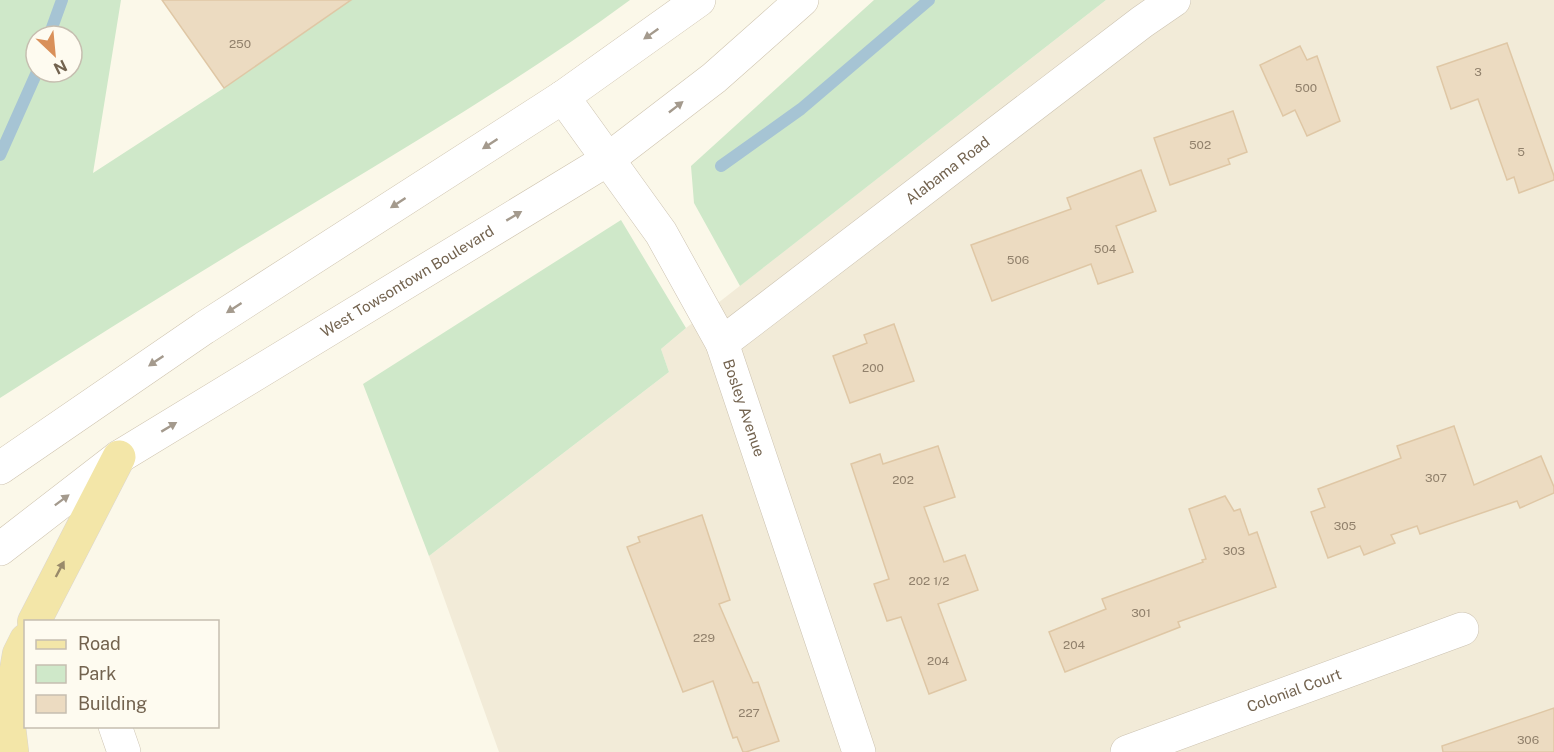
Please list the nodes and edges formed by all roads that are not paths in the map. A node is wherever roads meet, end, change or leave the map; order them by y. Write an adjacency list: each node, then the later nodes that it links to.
1 (699, 0): 4 (main road, one-way to 4)
2 (802, 0): 5 (main road, West Towsontown Boulevard, one-way to 2)
3 (1174, 0): 6 (main road, Alabama Road)
4 (563, 97): 5 (main road, Bosley Avenue); 8 (main road, one-way to 8)
5 (607, 160): 6 (main road, Bosley Avenue); 7 (main road, West Towsontown Boulevard, one-way to 5)
6 (722, 343): 16 (main road, Bosley Avenue)
7 (119, 457): 9 (main road, West Towsontown Boulevard, one-way to 7); 10 (main road, one-way to 7)
8 (0, 468)
9 (0, 549)
10 (35, 620)
11 (1462, 629): 17 (main road, Colonial Court)
12 (24, 644): 14 (main road)
13 (116, 728): 15 (main road)
14 (12, 752)
15 (124, 752)
16 (859, 752)
17 (1126, 752)

